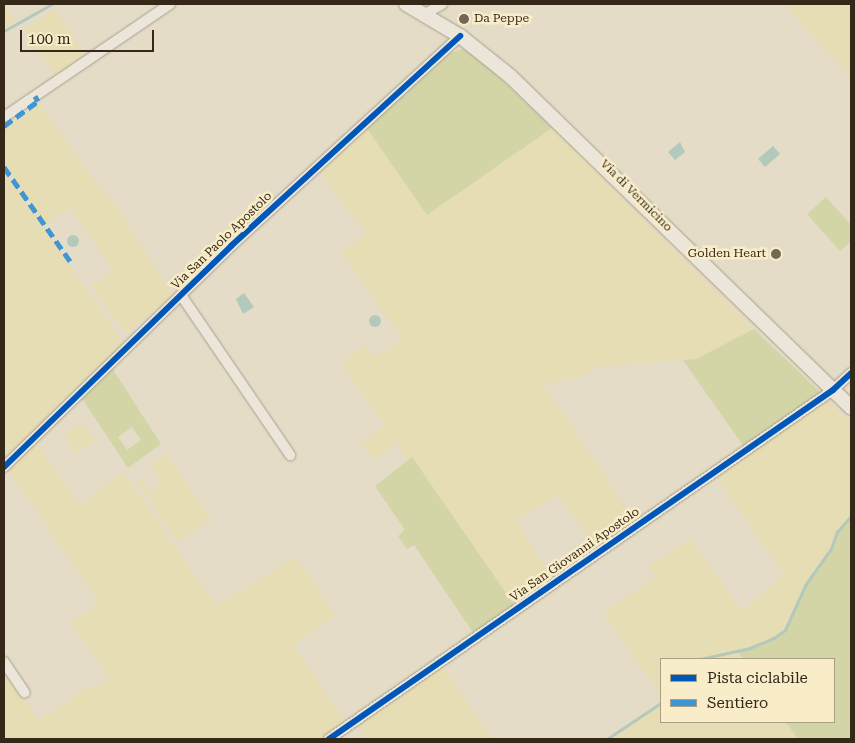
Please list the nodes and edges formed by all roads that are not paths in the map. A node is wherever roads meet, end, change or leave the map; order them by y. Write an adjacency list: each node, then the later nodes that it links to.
1 (170, 4): 6 (street)
2 (406, 4): 4 (main road, Via di Vermicino)
3 (442, 4): 4 (street)
4 (425, 14): 5 (main road, Via di Vermicino)
5 (460, 36): 7 (street, Via San Paolo Apostolo); 9 (main road, Via di Vermicino)
6 (4, 117)
7 (181, 295): 11 (street); 12 (street, Via San Paolo Apostolo)
8 (851, 373): 9 (street, Via San Giovanni Apostolo)
9 (833, 390): 10 (main road, Via di Vermicino); 15 (street, Via San Giovanni Apostolo)
10 (851, 408)
11 (290, 455)
12 (4, 467)
13 (4, 662): 14 (street)
14 (25, 693)
15 (329, 739)

